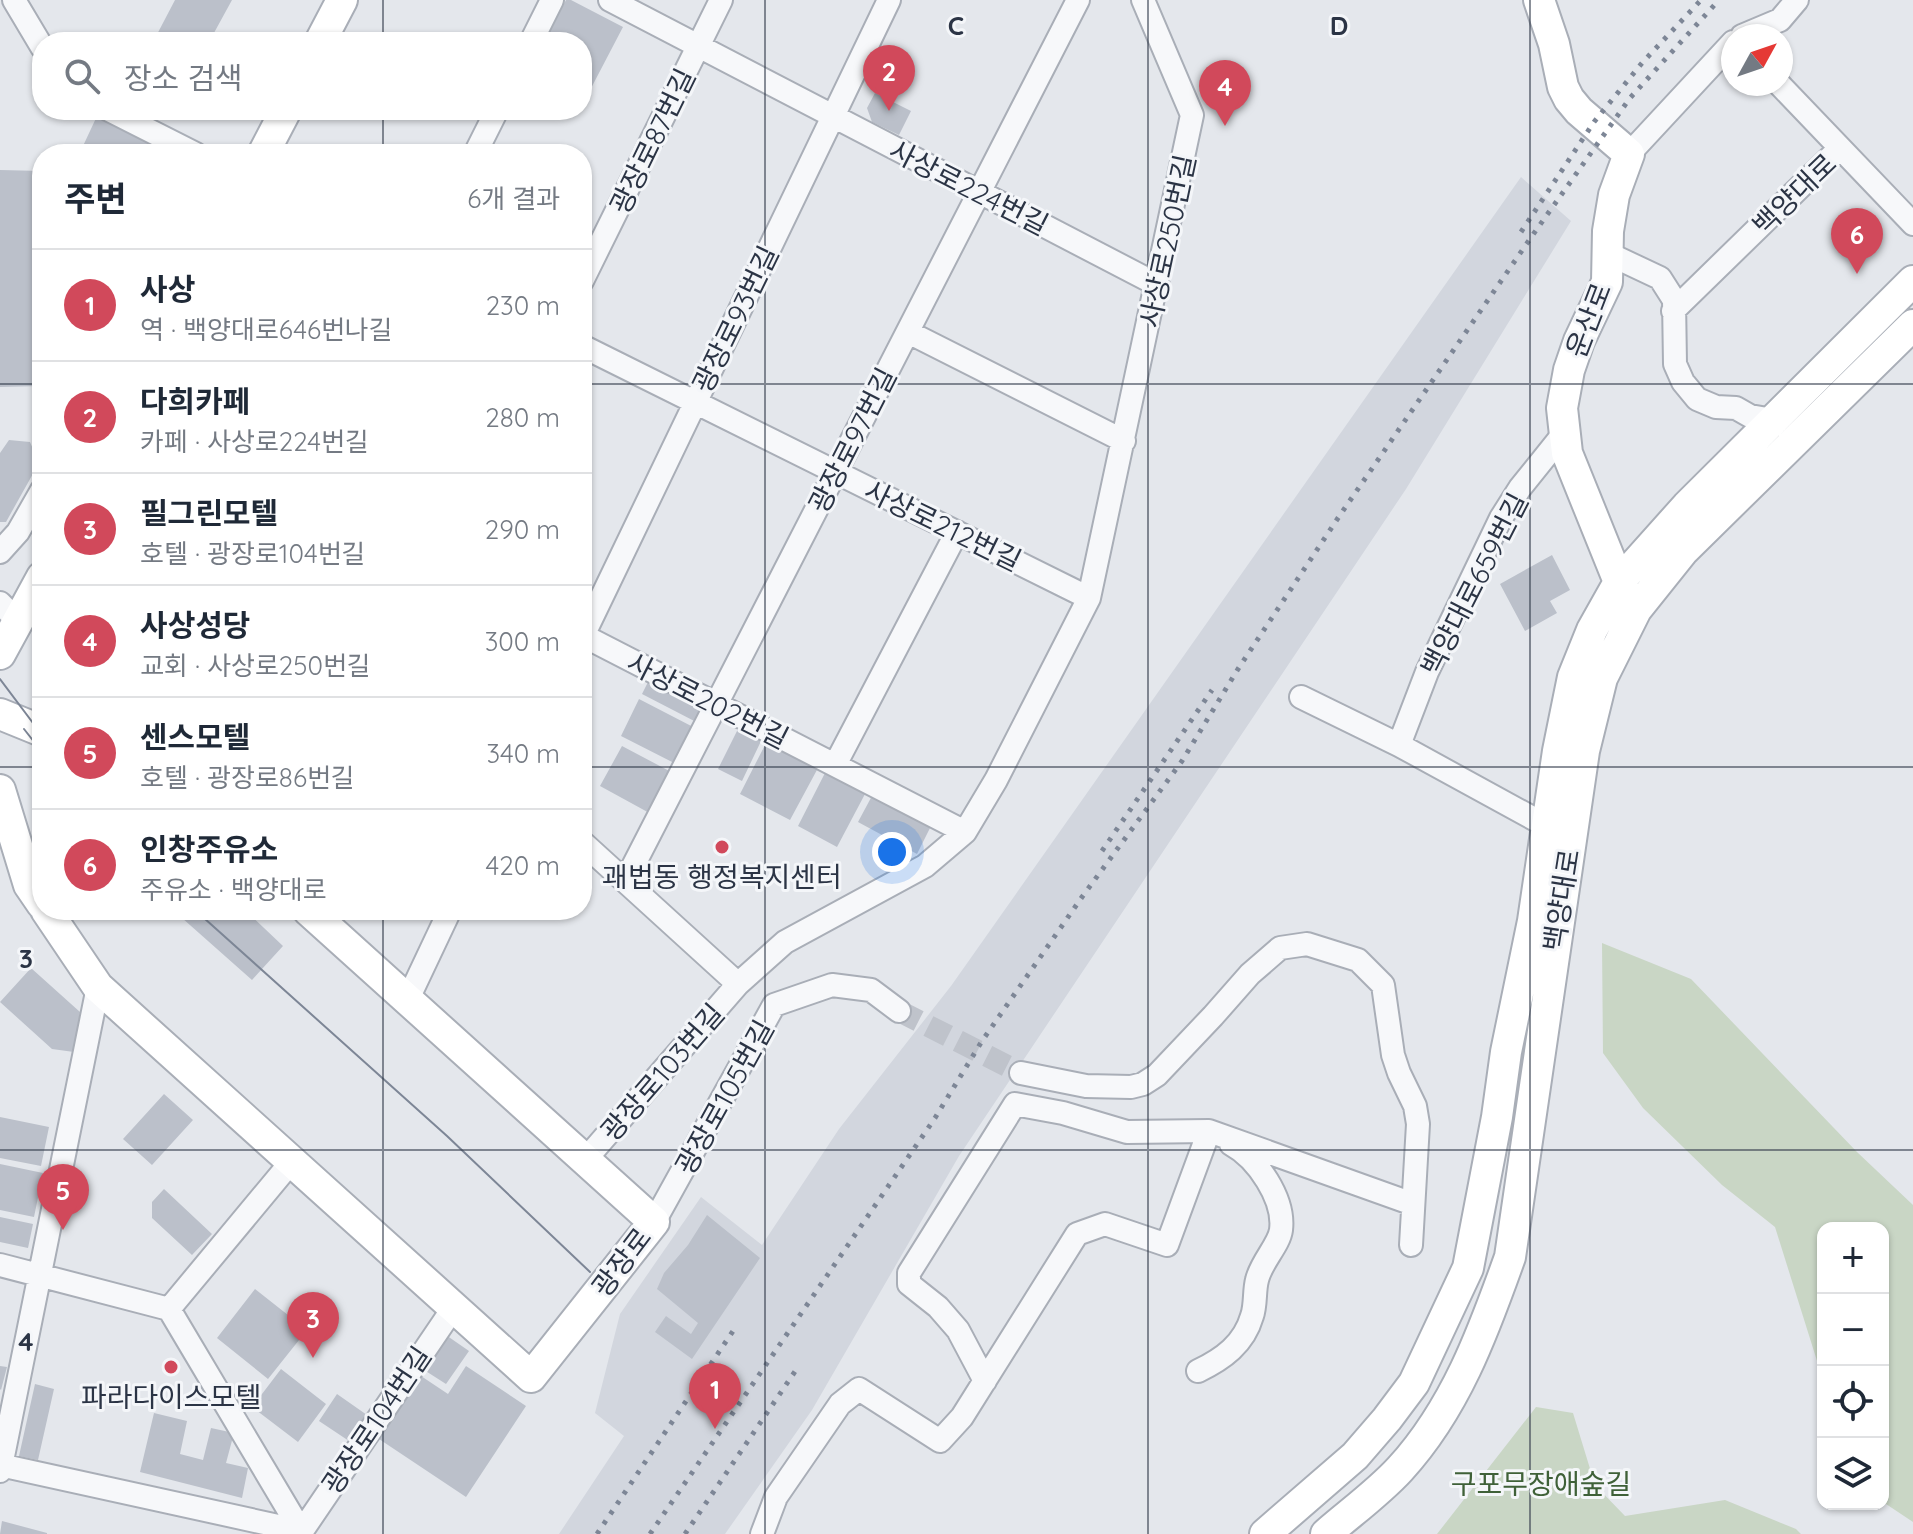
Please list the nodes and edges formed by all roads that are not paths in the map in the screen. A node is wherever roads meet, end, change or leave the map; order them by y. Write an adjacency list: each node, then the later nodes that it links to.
1 (14, 0): 12 (street)
2 (342, 0): 13 (main road)
3 (552, 0): 14 (street)
4 (610, 0): 15 (street, 사상로224번길)
5 (721, 0): 15 (street, 광장로87번길)
6 (889, 0): 18 (street, 광장로93번길)
7 (1078, 0): 27 (street, 광장로97번길)
8 (1143, 0): 32 (street, 사상로250번길)
9 (1539, 0): 26 (main road)
10 (1797, 0): 11 (street)
11 (1770, 24)
12 (33, 32)
13 (325, 32)
14 (536, 32)
15 (698, 46): 18 (street, 사상로224번길); 30 (street, 광장로87번길)
16 (1721, 55): 26 (street)
17 (1790, 96): 25 (street)
18 (833, 116): 27 (street, 사상로224번길); 37 (street, 광장로93번길)
19 (129, 120): 22 (street)
20 (281, 120): 23 (main road)
21 (492, 120): 24 (street)
22 (176, 144)
23 (268, 144)
24 (480, 144)
25 (1840, 148): 28 (street, 백양대로); 33 (street, 백양대로)
26 (1629, 154): 29 (main road, 운산로)
27 (980, 192): 32 (street, 사상로224번길); 35 (street, 광장로97번길)
28 (1913, 224)
29 (1607, 253): 33 (street); 39 (main road, 운산로)
30 (592, 261)
31 (1913, 281): 38 (main road, 백양대로)
32 (1158, 285): 40 (street, 사상로250번길)
33 (1673, 311): 38 (street)
34 (1913, 325): 48 (main road, 백양대로)
35 (908, 332): 40 (street); 41 (street, 광장로97번길)
36 (592, 351): 37 (street, 사상로212번길)
37 (695, 403): 41 (street, 사상로212번길); 50 (street, 광장로93번길)
38 (1773, 420): 45 (main road, 백양대로)
39 (1565, 432): 45 (main road, 운산로); 57 (street, 백양대로659번길)
40 (1124, 441): 47 (street, 사상로250번길)
41 (836, 472): 43 (street, 사상로212번길); 54 (street, 광장로97번길)
42 (32, 508): 44 (street)
43 (957, 532): 47 (street, 사상로212번길); 58 (street)
44 (0, 552)
45 (1619, 582): 48 (main road, 운산로); 60 (main road, 백양대로)
46 (32, 588): 49 (main road)
47 (1089, 598): 61 (street, 사상로250번길)
48 (1636, 610): 89 (main road, 백양대로)
49 (9, 612): 52 (main road)
50 (592, 615)
51 (592, 641): 54 (street, 사상로202번길)
52 (0, 654)
53 (1301, 697): 57 (street)
54 (716, 704): 58 (street, 사상로202번길); 63 (street, 광장로97번길)
55 (0, 714): 56 (main road)
56 (32, 727)
57 (1399, 745): 60 (street)
58 (835, 765): 61 (street, 사상로202번길)
59 (0, 790): 64 (main road)
60 (1547, 826): 88 (main road, 백양대로)
61 (965, 832): 68 (street, 광장로103번길)
62 (592, 851): 63 (street)
63 (626, 880): 68 (street, 광장로103번길)
64 (32, 889)
65 (53, 920): 69 (main road, 광장로)
66 (319, 920): 70 (main road, 광장로)
67 (445, 920): 70 (street)
68 (738, 984): 74 (street, 광장로103번길)
69 (98, 987): 75 (main road, 광장로); 80 (street)
70 (407, 1001): 74 (main road, 광장로)
71 (899, 1011): 77 (street, 광장로105번길)
72 (1021, 1073): 76 (street)
73 (1209, 1131): 76 (street); 83 (street); 84 (street); 84 (street)
74 (585, 1160): 77 (main road, 광장로)
75 (292, 1161): 81 (main road, 광장로); 82 (street)
76 (1413, 1204): 78 (street)
77 (654, 1222): 81 (main road, 광장로)
78 (1411, 1245)
79 (0, 1265): 80 (street)
80 (40, 1275): 82 (street); 85 (street)
81 (454, 1307): 86 (street, 광장로104번길)
82 (169, 1309): 86 (street)
83 (1198, 1371)
84 (985, 1381): 87 (street)
85 (0, 1467): 86 (street)
86 (300, 1533)
87 (762, 1534)
88 (1265, 1534)
89 (1326, 1534)

